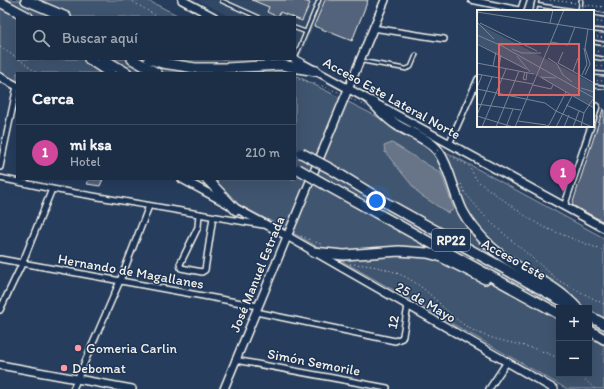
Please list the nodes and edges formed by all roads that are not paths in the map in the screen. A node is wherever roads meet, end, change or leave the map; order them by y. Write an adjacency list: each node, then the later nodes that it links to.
1 (25, 0): 18 (highway); 19 (highway)
2 (182, 0): 20 (street)
3 (385, 0): 23 (street, José Manuel Estrada)
4 (471, 0): 5 (street)
5 (524, 0)
6 (537, 0): 11 (lane)
7 (582, 0): 14 (lane)
8 (222, 1): 21 (lane)
9 (318, 1): 26 (lane)
10 (0, 2): 17 (highway)
11 (536, 5): 12 (lane); 13 (lane)
12 (535, 10)
13 (569, 10)
14 (580, 10)
15 (594, 13): 16 (lane)
16 (604, 15)
17 (26, 16)
18 (53, 16)
19 (64, 16)
20 (212, 16)
21 (256, 16)
22 (296, 28): 26 (lane)
23 (373, 28): 27 (street); 39 (street, José Manuel Estrada)
24 (594, 30): 25 (lane)
25 (604, 31)
26 (306, 32): 30 (lane)
27 (444, 39)
28 (594, 42): 29 (lane)
29 (604, 44)
30 (296, 54)
31 (416, 55): 39 (lane)
32 (594, 57): 33 (lane)
33 (604, 59)
34 (90, 60): 41 (highway)
35 (104, 60): 42 (highway)
36 (134, 60): 43 (highway)
37 (152, 60): 40 (highway)
38 (296, 60): 40 (street, Acceso Este Lateral Norte)
39 (359, 60): 51 (street, José Manuel Estrada)
40 (316, 71): 51 (street, Acceso Este Lateral Norte)
41 (108, 72)
42 (125, 72)
43 (155, 72)
44 (594, 73): 45 (lane)
45 (604, 74)
46 (0, 77): 48 (street)
47 (477, 81): 57 (street)
48 (16, 85)
49 (594, 86): 50 (lane)
50 (604, 87)
51 (348, 88): 53 (street, Acceso Este Lateral Norte); 72 (street, José Manuel Estrada)
52 (16, 91): 59 (street)
53 (372, 102): 57 (street, Acceso Este Lateral Norte); 78 (highway)
54 (598, 106): 55 (street)
55 (594, 117)
56 (591, 127): 66 (street)
57 (449, 144): 66 (street, Acceso Este Lateral Norte)
58 (298, 151): 77 (highway, Acceso Este / RP22, bridge)
59 (0, 167)
60 (296, 168): 82 (highway, Acceso Este / RP22, bridge)
61 (0, 178): 64 (street)
62 (184, 180): 67 (street, 25 de Mayo)
63 (208, 180): 67 (highway)
64 (52, 189): 65 (street); 75 (street)
65 (149, 206): 68 (street); 76 (street)
66 (564, 207): 71 (street, Acceso Este Lateral Norte)
67 (236, 210): 70 (street, 25 de Mayo)
68 (199, 214): 69 (street); 69 (street)
69 (213, 216): 70 (street)
70 (264, 225): 72 (street, 25 de Mayo)
71 (604, 228)
72 (287, 236): 73 (street, 25 de Mayo); 80 (street, José Manuel Estrada)
73 (313, 252): 79 (street, 25 de Mayo); 83 (highway)
74 (0, 259): 75 (street, Hernando de Magallanes)
75 (22, 264): 76 (street, Hernando de Magallanes); 81 (street)
76 (120, 281): 80 (street, Hernando de Magallanes); 90 (street)
77 (569, 305)
78 (574, 305)
79 (408, 306): 86 (street, 12); 88 (street, 25 de Mayo)
80 (257, 309): 86 (street, Hernando de Magallanes); 87 (street, José Manuel Estrada)
81 (0, 310)
82 (556, 312)
83 (556, 315)
84 (592, 318): 85 (highway)
85 (604, 324)
86 (398, 340)
87 (236, 360): 91 (street, Simón Semorile); 94 (street, José Manuel Estrada)
88 (507, 362): 95 (street); 96 (street, 25 de Mayo)
89 (0, 364): 90 (street)
90 (77, 379): 92 (street); 93 (street)
91 (387, 388)
92 (73, 389)
93 (132, 389)
94 (224, 389)
95 (489, 389)
96 (554, 389)

